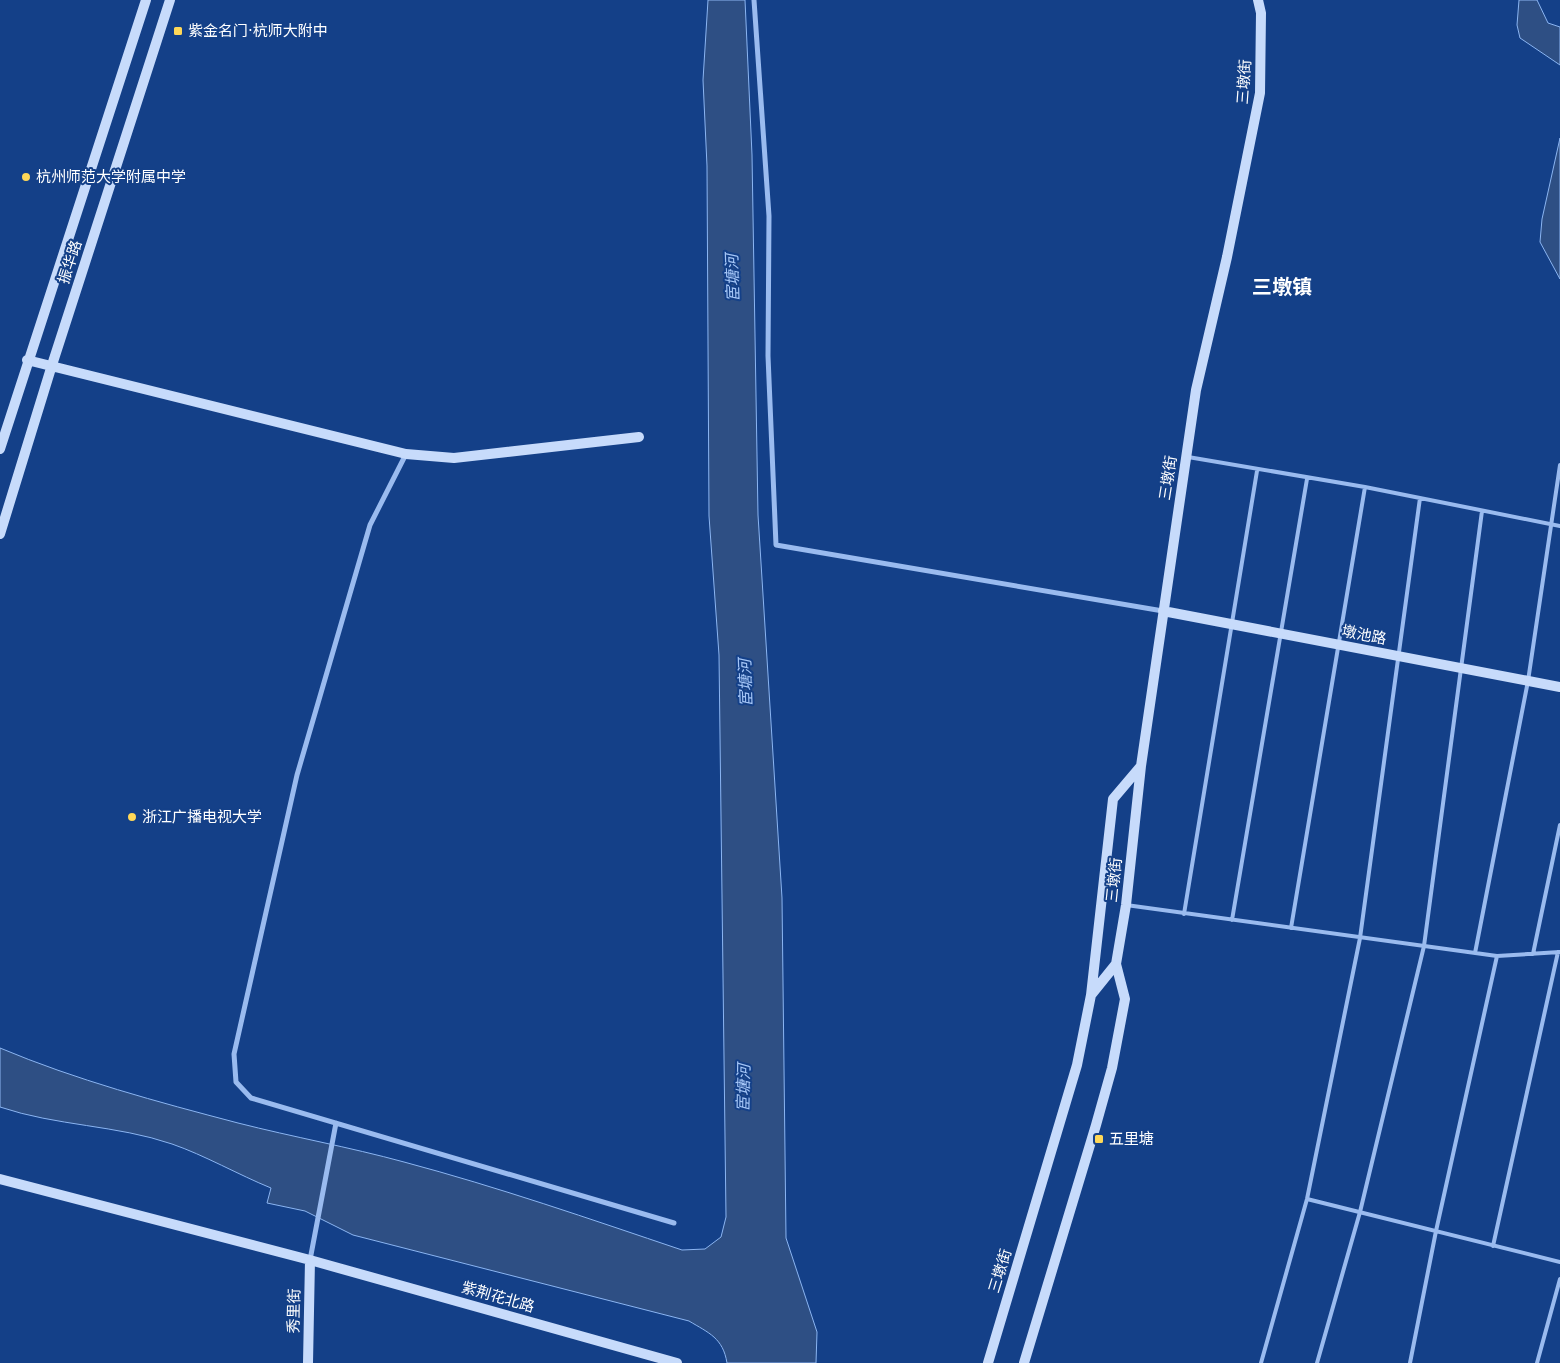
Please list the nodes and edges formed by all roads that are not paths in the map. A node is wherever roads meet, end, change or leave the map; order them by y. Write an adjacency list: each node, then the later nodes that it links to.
1 (146, 0): 5 (street, 振华路)
2 (170, 0): 6 (street, 振华路)
3 (754, 0): 20 (street)
4 (1258, 0): 10 (street, 三墩街)
5 (27, 360): 6 (street); 8 (street, 振华路)
6 (52, 365): 9 (street); 19 (street, 振华路)
7 (639, 437): 9 (street)
8 (0, 449)
9 (406, 454): 42 (street)
10 (1186, 457): 12 (lane); 20 (street, 三墩街)
11 (1560, 465): 17 (lane)
12 (1257, 470): 13 (lane); 21 (lane)
13 (1307, 479): 14 (lane); 22 (lane)
14 (1365, 487): 15 (lane); 23 (lane)
15 (1420, 498): 16 (lane); 24 (lane)
16 (1482, 511): 17 (lane); 25 (lane)
17 (1551, 524): 18 (lane); 26 (lane)
18 (1560, 526)
19 (0, 534)
20 (1163, 611): 21 (street, 墩池路); 28 (street, 三墩街)
21 (1230, 625): 22 (street, 墩池路); 31 (lane)
22 (1282, 634): 23 (street, 墩池路); 32 (lane)
23 (1337, 644): 24 (street, 墩池路); 33 (lane)
24 (1400, 657): 25 (street, 墩池路); 34 (lane)
25 (1460, 668): 26 (street, 墩池路); 35 (lane)
26 (1528, 681): 27 (street, 墩池路); 37 (lane)
27 (1560, 687)
28 (1141, 766): 30 (street, 三墩街); 41 (street)
29 (1560, 825): 38 (lane)
30 (1126, 905): 31 (lane); 40 (street, 三墩街)
31 (1184, 914): 32 (lane)
32 (1232, 920): 33 (lane)
33 (1291, 928): 34 (lane)
34 (1360, 938): 35 (lane); 44 (lane)
35 (1424, 946): 37 (lane); 45 (lane)
36 (1559, 952): 38 (lane); 48 (lane)
37 (1475, 953): 39 (lane)
38 (1534, 954): 39 (lane)
39 (1496, 956): 47 (lane)
40 (1116, 964): 41 (street, 三墩街); 55 (street, 三墩街)
41 (1091, 995): 54 (street, 三墩街)
42 (336, 1123): 46 (street); 49 (street)
43 (0, 1179): 49 (street, 紫荆花北路)
44 (1307, 1199): 45 (lane); 56 (lane)
45 (1360, 1212): 47 (lane); 57 (lane)
46 (674, 1223)
47 (1436, 1231): 48 (lane); 58 (lane)
48 (1493, 1246): 50 (lane)
49 (310, 1260): 52 (street, 秀里街); 53 (street, 紫荆花北路)
50 (1560, 1262)
51 (1560, 1278): 59 (lane)
52 (308, 1363)
53 (677, 1363)
54 (988, 1363)
55 (1024, 1363)
56 (1261, 1363)
57 (1317, 1363)
58 (1410, 1363)
59 (1538, 1363)

